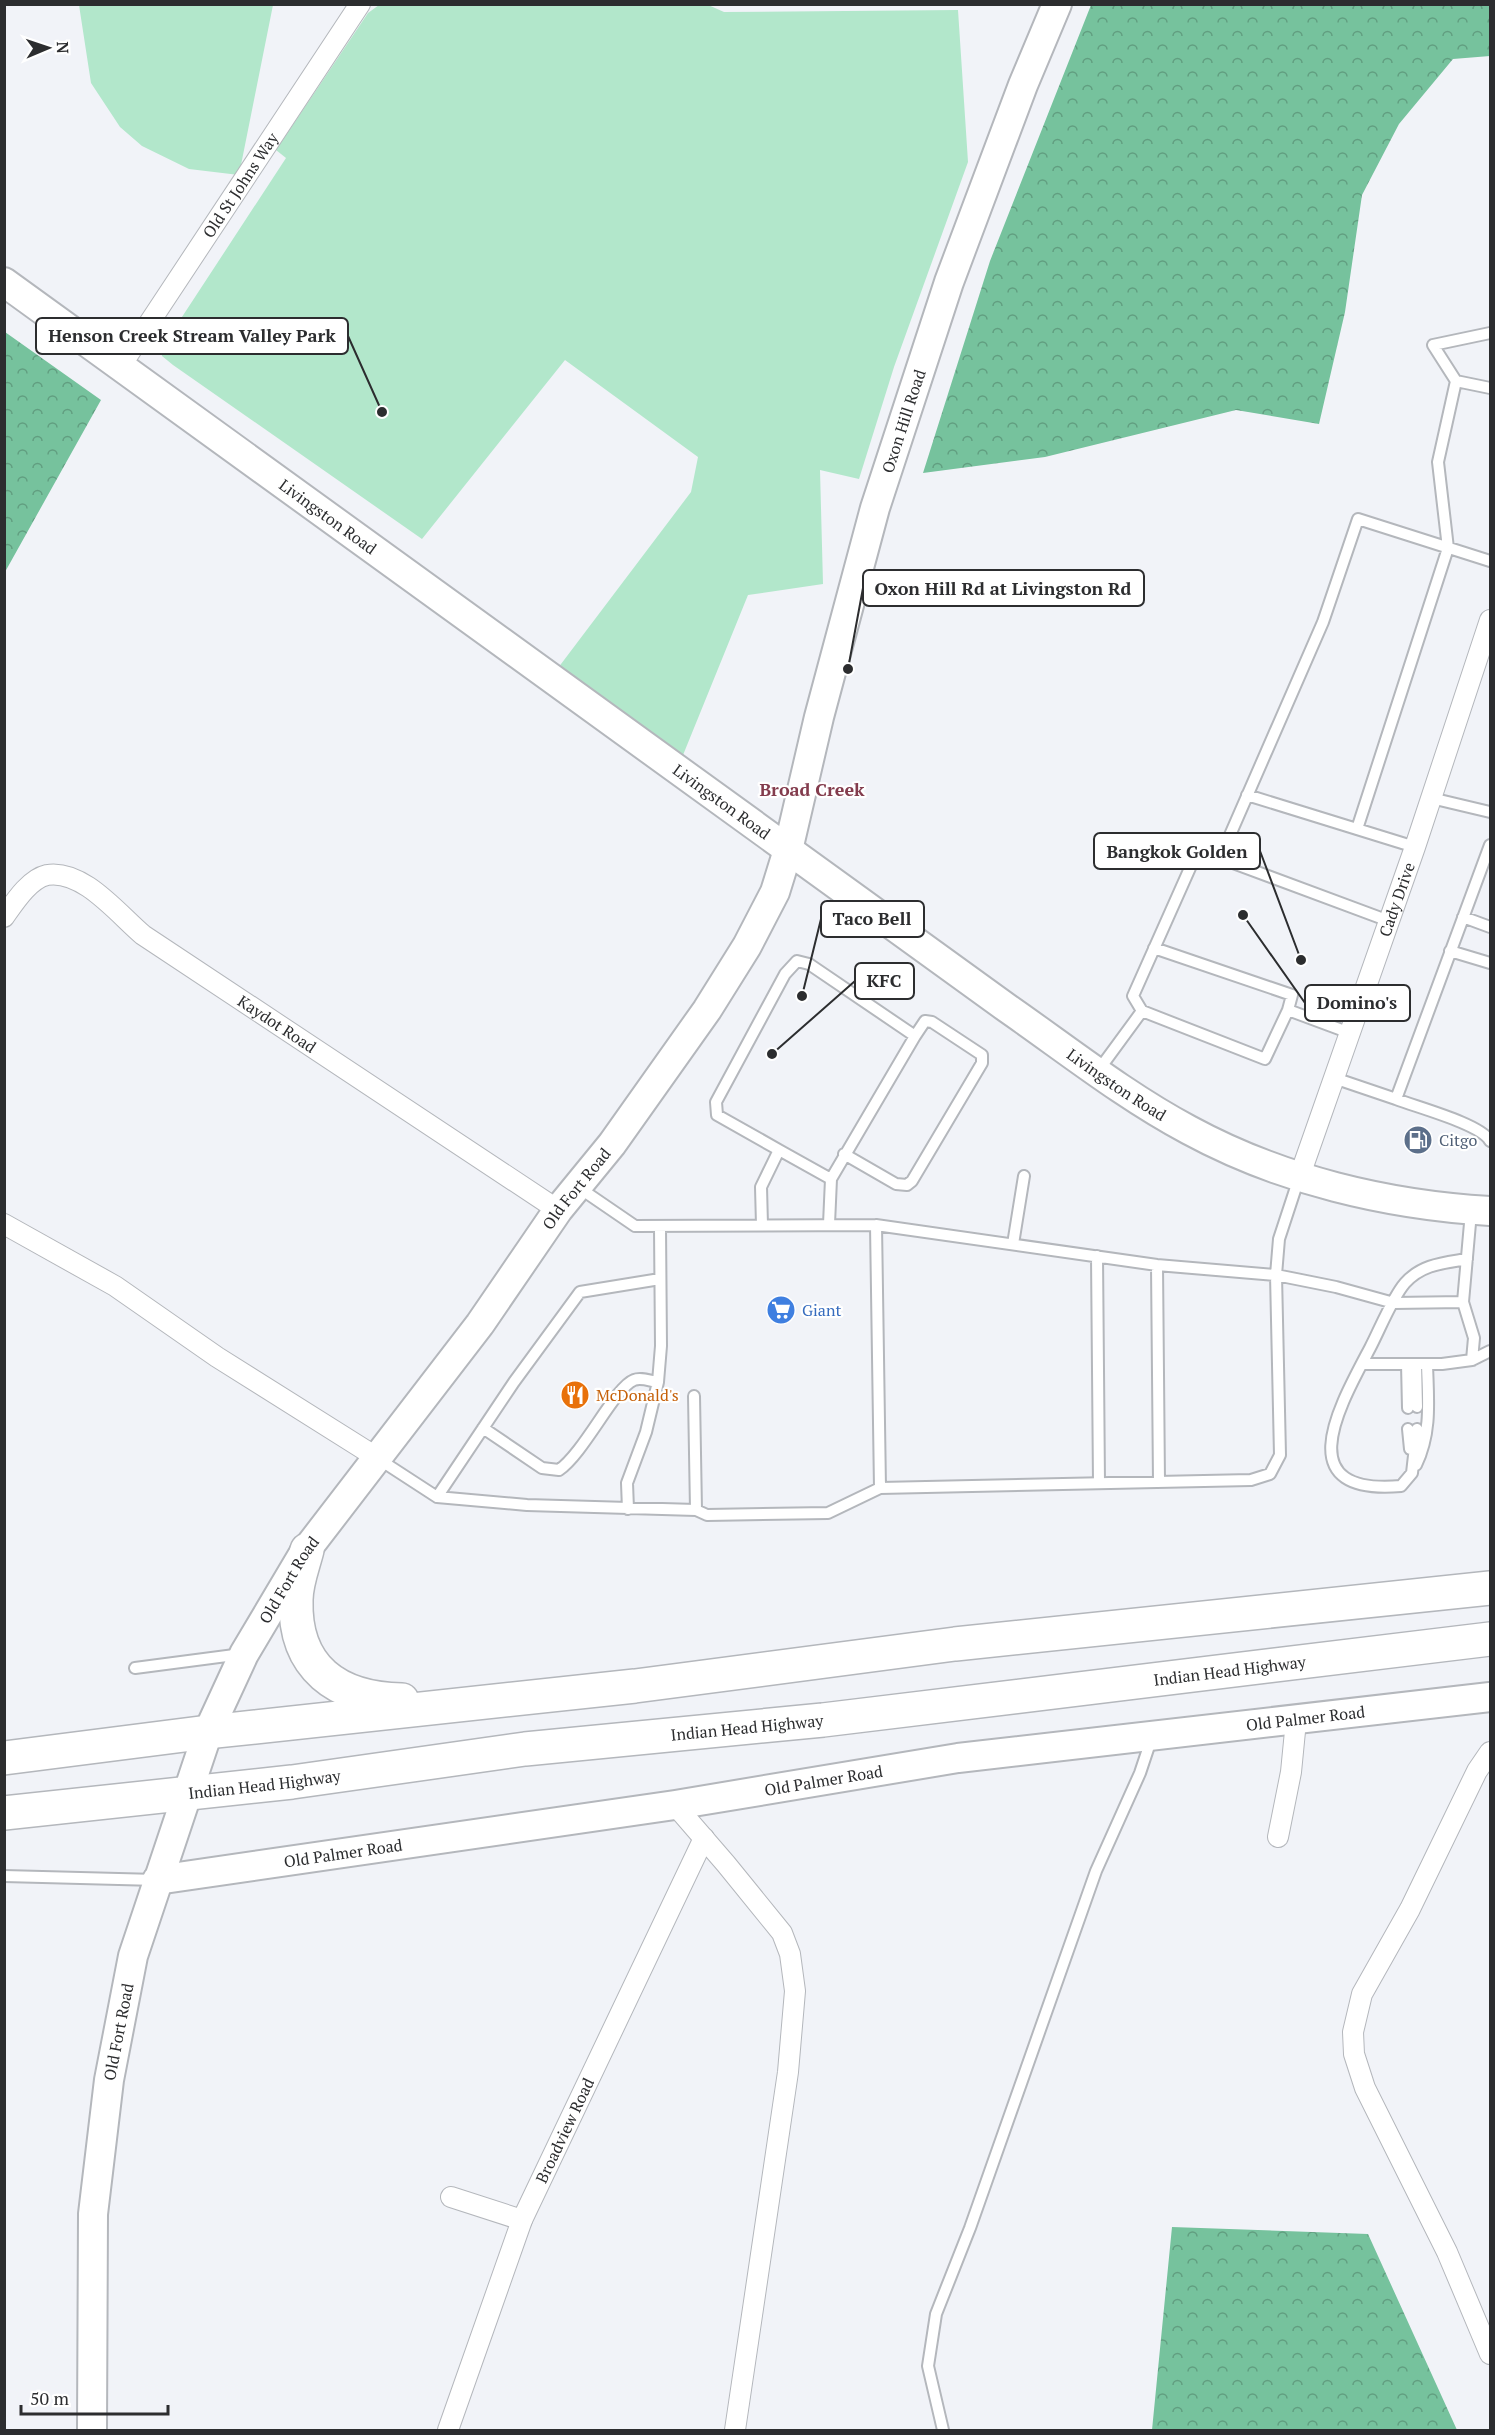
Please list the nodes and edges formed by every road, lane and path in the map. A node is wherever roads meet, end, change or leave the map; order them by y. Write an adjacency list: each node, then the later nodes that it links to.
1 (360, 4): 5 (street, Old St Johns Way)
2 (1057, 4): 17 (main road, Oxon Hill Road)
3 (4, 282): 5 (main road, Livingston Road)
4 (1491, 333): 6 (lane)
5 (120, 367): 17 (main road, Livingston Road)
6 (1456, 381): 7 (lane); 8 (lane)
7 (1491, 388)
8 (1448, 548): 9 (lane); 11 (lane); 14 (lane)
9 (1491, 561)
10 (1491, 620): 12 (street, Cady Drive)
11 (1247, 795): 14 (lane); 18 (lane)
12 (1431, 798): 13 (lane); 16 (street, Cady Drive)
13 (1491, 812)
14 (1357, 829): 16 (lane)
15 (1491, 845): 19 (lane)
16 (1415, 847): 22 (street, Cady Drive)
17 (788, 850): 31 (main road, Livingston Road); 40 (main road, Old Fort Road)
18 (1220, 858): 22 (lane); 24 (lane)
19 (1486, 869): 21 (lane)
20 (4, 917): 41 (street, Kaydot Road)
21 (1463, 917): 23 (lane); 25 (lane)
22 (1389, 921): 29 (street, Cady Drive)
23 (1491, 927)
24 (1154, 948): 27 (lane); 28 (lane)
25 (1450, 951): 26 (lane); 33 (lane)
26 (1491, 963)
27 (1288, 1010): 28 (lane); 29 (lane)
28 (1142, 1011): 31 (lane)
29 (1350, 1033): 32 (street, Cady Drive)
30 (915, 1036): 35 (lane); 36 (lane); 36 (lane)
31 (1098, 1072): 37 (main road, Livingston Road)
32 (1334, 1078): 33 (lane); 37 (street, Cady Drive)
33 (1396, 1099): 34 (lane)
34 (1491, 1141)
35 (779, 1150): 39 (lane); 44 (lane)
36 (844, 1154): 39 (lane)
37 (1300, 1175): 42 (main road, Livingston Road); 52 (lane)
38 (1024, 1176): 48 (lane)
39 (831, 1179): 45 (lane)
40 (578, 1186): 41 (main road, Old Fort Road); 47 (lane)
41 (558, 1210): 65 (main road, Old Fort Road)
42 (1481, 1210): 50 (lane)
43 (4, 1224): 65 (street)
44 (762, 1224): 45 (lane); 47 (lane)
45 (829, 1224): 46 (lane)
46 (876, 1225): 48 (lane); 69 (lane)
47 (660, 1228): 53 (lane)
48 (1013, 1244): 49 (lane)
49 (1097, 1256): 51 (lane); 68 (lane)
50 (1467, 1259): 54 (lane); 55 (lane)
51 (1157, 1265): 52 (lane); 67 (lane)
52 (1276, 1275): 55 (lane); 67 (lane)
53 (660, 1279): 60 (lane); 63 (lane)
54 (1463, 1302): 55 (lane); 57 (lane)
55 (1394, 1303): 58 (lane)
56 (1491, 1351): 57 (lane)
57 (1472, 1360): 59 (lane)
58 (1362, 1364): 59 (lane); 66 (lane)
59 (1417, 1364): 62 (lane); 66 (lane)
60 (657, 1382): 63 (lane); 71 (lane)
61 (694, 1396): 72 (lane)
62 (1412, 1407)
63 (483, 1428): 70 (lane)
64 (1412, 1429): 66 (lane)
65 (376, 1457): 70 (lane); 73 (main road, Old Fort Road)
66 (1412, 1473)
67 (1159, 1482): 68 (lane)
68 (1099, 1483): 69 (lane)
69 (880, 1488): 72 (lane)
70 (437, 1497): 71 (lane)
71 (628, 1509): 72 (lane)
72 (696, 1510)
73 (307, 1550): 76 (main road, Old Fort Road); 79 (highway)
74 (1491, 1588): 79 (highway)
75 (1491, 1639): 85 (highway, Indian Head Highway)
76 (243, 1654): 77 (lane); 81 (main road, Old Fort Road)
77 (135, 1668)
78 (1491, 1697): 80 (main road, Old Palmer Road)
79 (488, 1702): 81 (highway)
80 (1296, 1721): 82 (main road, Old Palmer Road); 88 (street)
81 (208, 1732): 84 (highway); 85 (main road, Old Fort Road)
82 (1152, 1737): 86 (main road, Old Palmer Road); 98 (lane)
83 (1491, 1752): 94 (street)
84 (4, 1758)
85 (186, 1793): 87 (highway, Indian Head Highway); 91 (main road, Old Fort Road)
86 (675, 1805): 89 (street); 91 (main road, Old Palmer Road)
87 (4, 1813)
88 (1278, 1837)
89 (704, 1838): 93 (street, Broadview Road); 97 (street)
90 (4, 1876): 91 (lane)
91 (157, 1880): 95 (main road, Old Fort Road)
92 (451, 2197): 93 (street)
93 (522, 2220): 96 (street, Broadview Road)
94 (1491, 2354)
95 (92, 2430)
96 (448, 2430)
97 (735, 2430)
98 (943, 2430)

